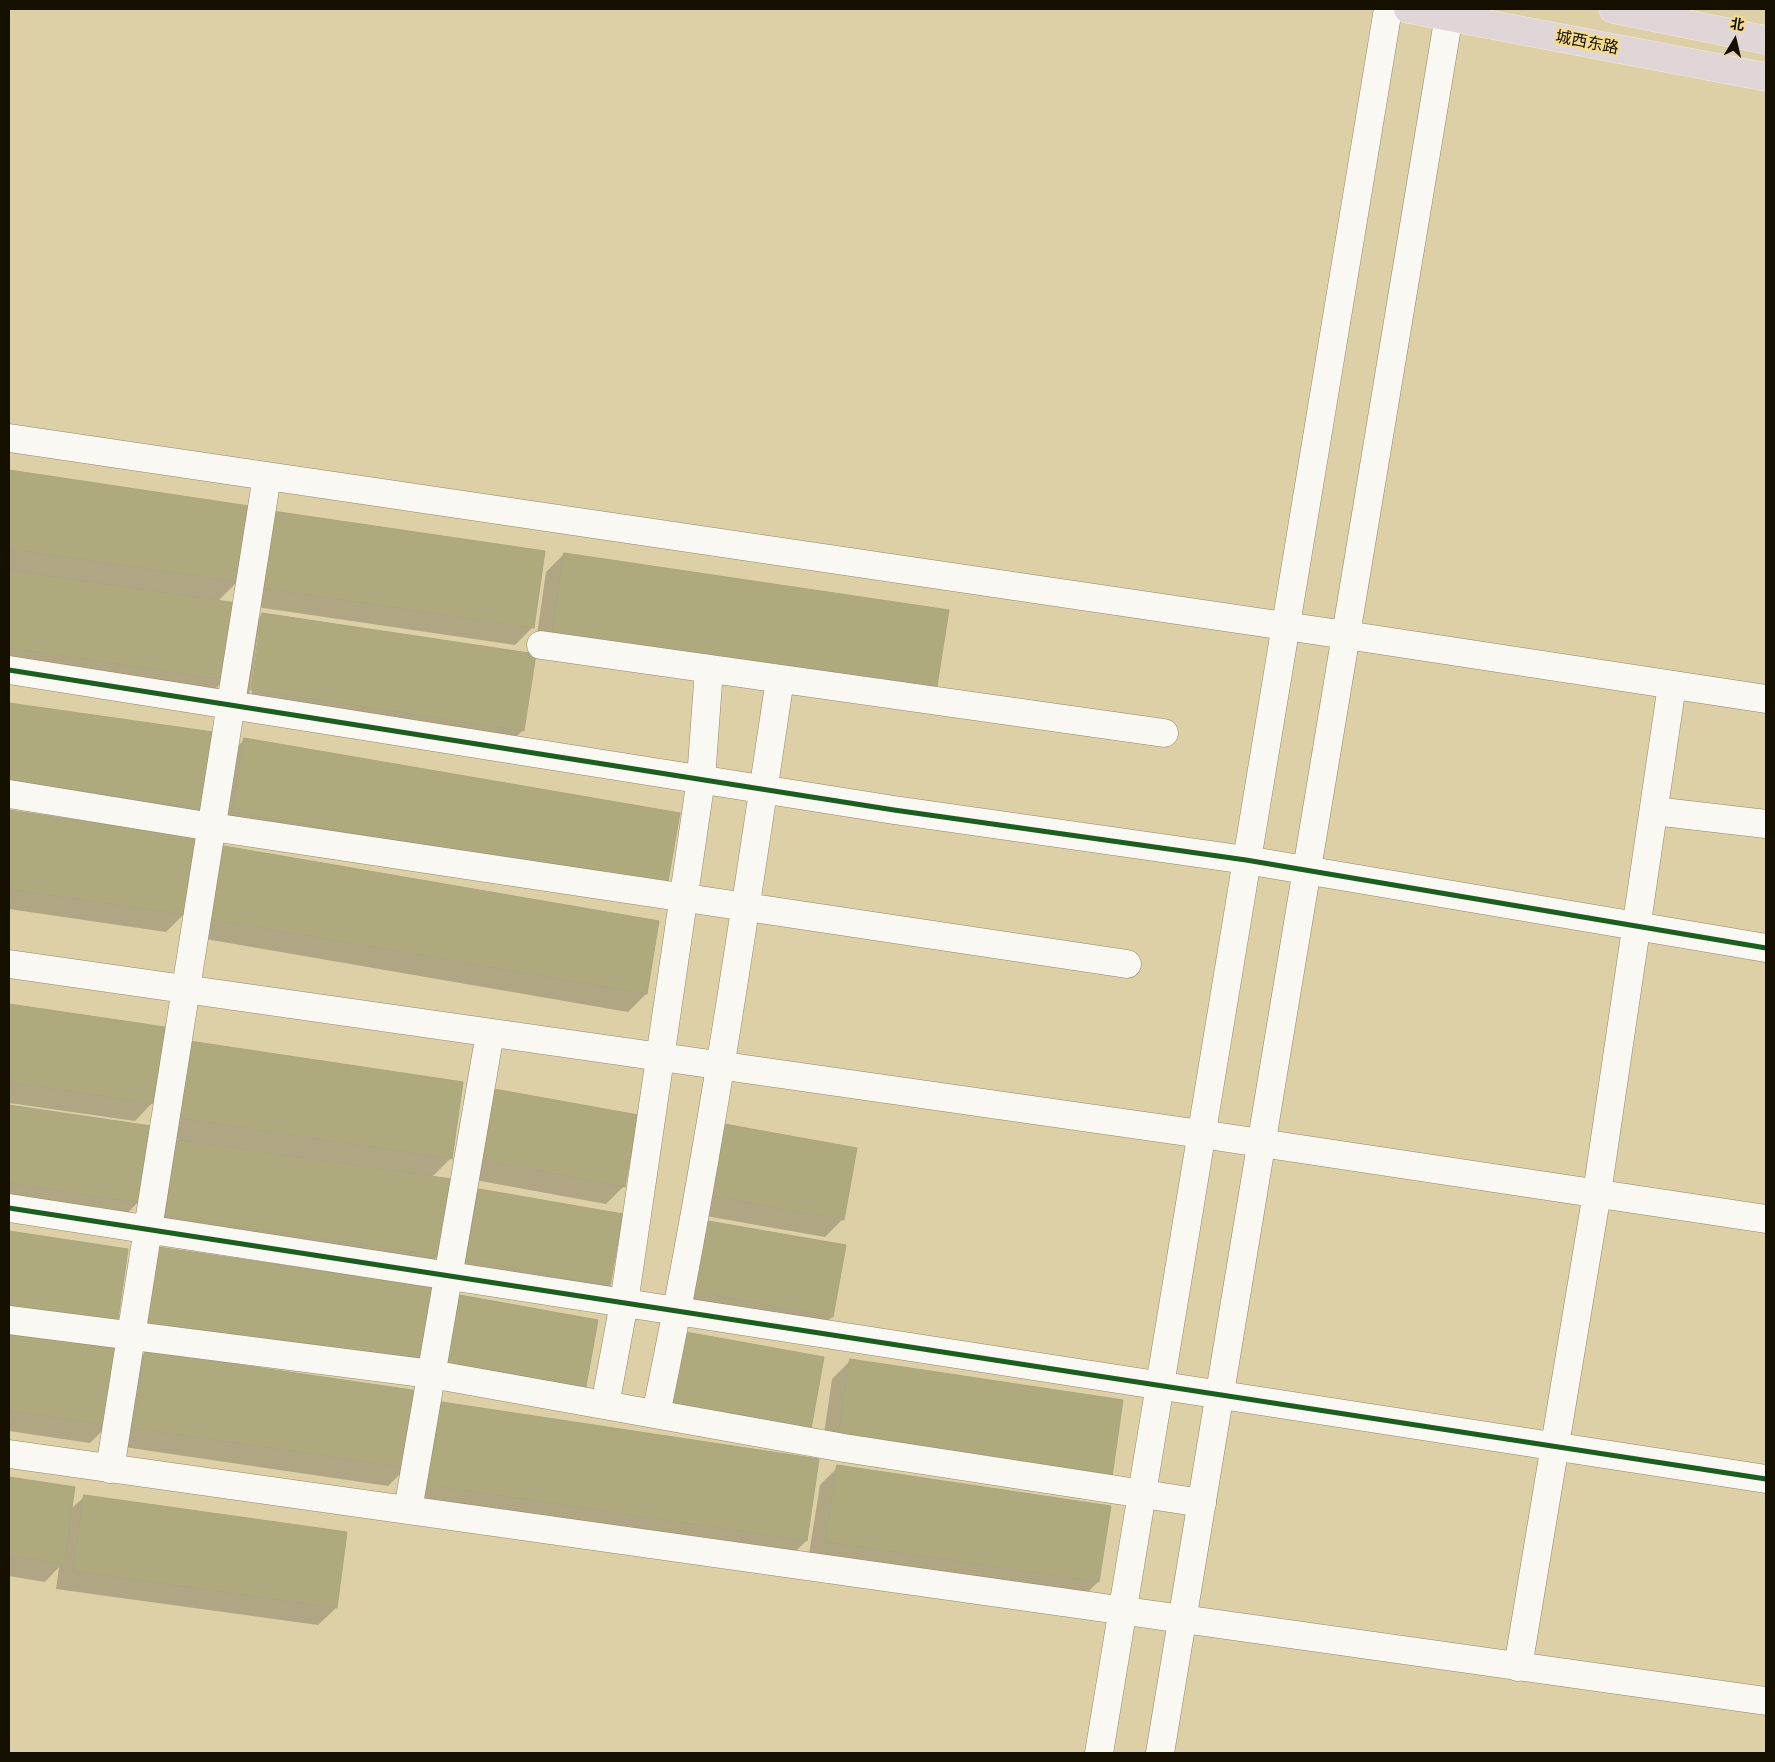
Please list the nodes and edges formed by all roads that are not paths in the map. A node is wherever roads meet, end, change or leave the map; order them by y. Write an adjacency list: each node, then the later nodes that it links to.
1 (1388, 9): 9 (street)
2 (1408, 9): 4 (highway, 城西东路)
3 (1613, 9): 5 (highway)
4 (1450, 12): 6 (highway, 城西东路); 10 (street)
5 (1766, 40)
6 (1766, 77)
7 (9, 438): 8 (street)
8 (267, 476): 9 (street); 17 (street)
9 (1285, 626): 10 (street); 25 (street)
10 (1346, 635): 15 (street); 26 (street)
11 (541, 645): 12 (street)
12 (710, 669): 14 (street); 19 (street)
13 (9, 670): 17 (street)
14 (780, 679): 18 (street); 20 (street)
15 (1672, 684): 16 (street); 22 (street)
16 (1766, 699)
17 (231, 705): 19 (street); 24 (street)
18 (1164, 733)
19 (701, 779): 20 (street); 27 (street)
20 (764, 789): 25 (street); 28 (street)
21 (9, 794): 24 (street)
22 (1654, 811): 23 (street); 29 (street)
23 (1766, 824)
24 (212, 827): 27 (street); 33 (street)
25 (1246, 860): 26 (street); 37 (street)
26 (1307, 870): 29 (street); 38 (street)
27 (683, 899): 28 (street); 35 (street)
28 (745, 908): 32 (street); 36 (street)
29 (1637, 926): 30 (street); 39 (street)
30 (1766, 948)
31 (9, 964): 33 (street)
32 (1127, 964)
33 (188, 990): 34 (street); 42 (street)
34 (490, 1033): 35 (street); 43 (street)
35 (660, 1057): 36 (street); 44 (street)
36 (720, 1066): 37 (street); 45 (street)
37 (1201, 1134): 38 (street); 49 (street)
38 (1262, 1143): 39 (street); 50 (street)
39 (1597, 1194): 41 (street); 53 (street)
40 (9, 1208): 42 (street)
41 (1766, 1219)
42 (148, 1230): 43 (street); 47 (street)
43 (447, 1276): 44 (street); 48 (street)
44 (624, 1303): 45 (street); 51 (street)
45 (678, 1312): 49 (street); 52 (street)
46 (9, 1320): 47 (street)
47 (132, 1336): 48 (street); 55 (street)
48 (431, 1374): 51 (street); 59 (street)
49 (1159, 1387): 50 (street); 57 (street)
50 (1220, 1394): 53 (street); 58 (street)
51 (605, 1405): 52 (street)
52 (656, 1414): 57 (street)
53 (1554, 1446): 56 (street); 62 (street)
54 (9, 1454): 55 (street)
55 (110, 1468): 59 (street)
56 (1766, 1479)
57 (1142, 1494): 58 (street); 60 (street)
58 (1202, 1503): 61 (street)
59 (408, 1510): 60 (street)
60 (1122, 1611): 61 (street); 64 (street)
61 (1182, 1620): 62 (street); 65 (street)
62 (1518, 1667): 63 (street)
63 (1766, 1701)
64 (1099, 1753)
65 (1160, 1753)

